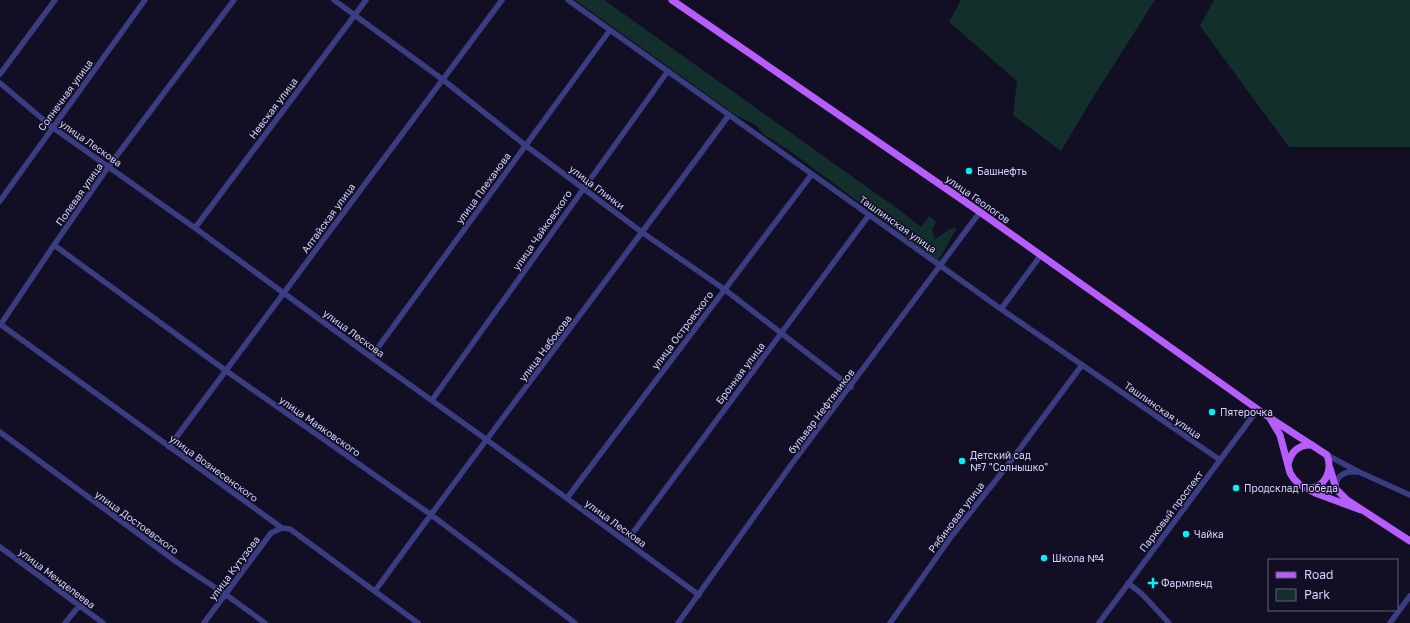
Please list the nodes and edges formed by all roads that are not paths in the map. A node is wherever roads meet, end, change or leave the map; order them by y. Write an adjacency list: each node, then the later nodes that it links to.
1 (56, 0): 12 (street)
2 (145, 0): 16 (street, Солнечная улица)
3 (234, 0): 18 (street, Полевая улица)
4 (334, 0): 9 (street, улица Глинки)
5 (366, 0): 9 (street, Невская улица)
6 (502, 0): 13 (street, Алтайская улица)
7 (568, 0): 10 (street, Ташлинская улица)
8 (672, 0): 22 (main road, улица Геологов)
9 (354, 15): 13 (street, улица Глинки); 24 (street, Невская улица)
10 (610, 30): 11 (street, Ташлинская улица); 17 (street, улица Плеханова)
11 (668, 71): 15 (street, Ташлинская улица); 20 (street, улица Чайковского)
12 (0, 74)
13 (442, 79): 17 (street, улица Глинки); 30 (street, Алтайская улица)
14 (0, 83): 16 (street, улица Лескова)
15 (729, 115): 19 (street, Ташлинская улица); 25 (street, улица Набокова)
16 (52, 127): 18 (street, улица Лескова); 21 (street, Солнечная улица)
17 (525, 145): 20 (street, улица Глинки); 34 (street, улица Плеханова)
18 (109, 166): 24 (street, улица Лескова); 26 (street, Полевая улица)
19 (812, 174): 23 (street, Ташлинская улица); 29 (street, улица Островского)
20 (583, 187): 25 (street, улица Глинки); 38 (street, улица Чайковского)
21 (0, 201)
22 (980, 212): 27 (main road, улица Геологов); 28 (street, бульвар Нефтяников)
23 (869, 215): 28 (street, Ташлинская улица); 33 (street, Бронная улица)
24 (195, 228): 30 (street, улица Лескова)
25 (643, 233): 29 (street, улица Глинки); 42 (street, улица Набокова)
26 (54, 245): 32 (street, Полевая улица); 36 (street, улица Маяковского)
27 (1041, 255): 31 (street); 39 (main road, улица Геологов)
28 (940, 265): 31 (street, Ташлинская улица); 37 (street, бульвар Нефтяников)
29 (724, 289): 33 (street, улица Глинки); 53 (street, улица Островского)
30 (284, 293): 34 (street, улица Лескова); 36 (street, Алтайская улица)
31 (1001, 309): 35 (street, Ташлинская улица)
32 (0, 324): 44 (street, улица Вознесенского)
33 (781, 333): 37 (street, улица Глинки); 58 (street, Бронная улица)
34 (371, 357): 38 (street, улица Лескова)
35 (1082, 365): 46 (street, Ташлинская улица); 73 (street, Рябиновая улица)
36 (225, 370): 44 (street, Алтайская улица); 55 (street, улица Маяковского)
37 (851, 387): 63 (street, бульвар Нефтяников)
38 (432, 400): 42 (street, улица Лескова)
39 (1258, 409): 40 (main road, улица Геологов); 46 (street, Парковый проспект)
40 (1270, 418): 43 (main road, улица Геологов); 47 (main road)
41 (0, 432): 62 (street, улица Достоевского)
42 (487, 440): 53 (street, улица Лескова); 55 (street, улица Набокова)
43 (1312, 445): 45 (main road); 47 (main road)
44 (169, 447): 56 (street, улица Вознесенского)
45 (1327, 454): 48 (main road); 49 (street)
46 (1220, 460): 60 (street, Парковый проспект)
47 (1288, 466): 50 (main road)
48 (1330, 468): 50 (main road); 51 (main road)
49 (1359, 472): 51 (street); 52 (street)
50 (1305, 488): 54 (main road)
51 (1336, 489): 54 (main road)
52 (1410, 495)
53 (567, 498): 58 (street, улица Лескова)
54 (1361, 510): 57 (main road)
55 (430, 514): 61 (street, улица Набокова); 71 (street, улица Маяковского)
56 (282, 528): 61 (street, улица Вознесенского); 62 (street, улица Кутузова)
57 (1410, 541)
58 (626, 542): 63 (street, улица Лескова)
59 (0, 547): 65 (street, улица Менделеева)
60 (1128, 583): 74 (street, Парковый проспект); 75 (street)
61 (375, 592): 70 (street, улица Вознесенского)
62 (225, 594): 68 (street, улица Кутузова); 69 (street, улица Достоевского)
63 (699, 595): 72 (street, бульвар Нефтяников)
64 (1410, 596): 76 (street)
65 (79, 606): 66 (street); 67 (street, улица Менделеева)
66 (65, 623)
67 (103, 623)
68 (204, 623)
69 (265, 623)
70 (418, 623)
71 (575, 623)
72 (678, 623)
73 (890, 623)
74 (1098, 623)
75 (1169, 623)
76 (1390, 623)

